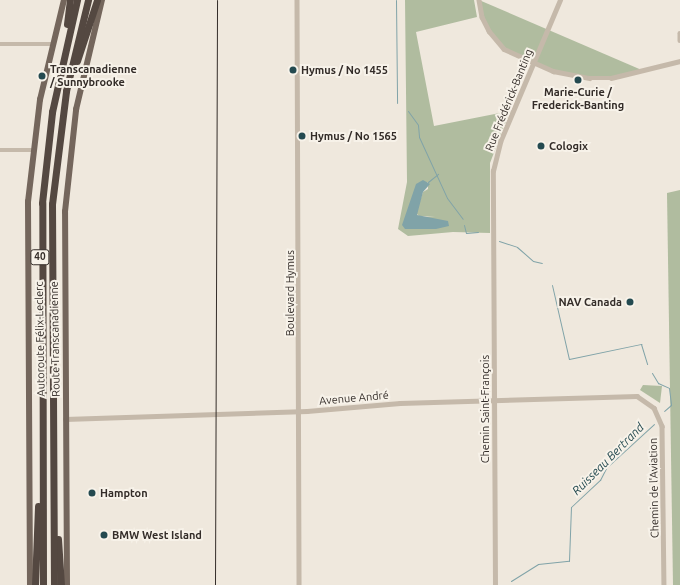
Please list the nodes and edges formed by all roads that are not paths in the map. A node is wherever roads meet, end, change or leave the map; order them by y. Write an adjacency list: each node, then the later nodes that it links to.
1 (64, 0): 13 (main road)
2 (70, 0): 14 (highway)
3 (77, 0): 14 (highway, Autoroute Félix-Leclerc / 40)
4 (88, 0): 17 (highway, Autoroute Félix-Leclerc / 40)
5 (97, 0): 17 (highway)
6 (102, 0): 24 (main road, Route Transcanadienne)
7 (297, 0): 23 (street, Boulevard Hymus)
8 (480, 0): 16 (street)
9 (560, 0): 16 (street, Rue Frédérick-Banting)
10 (680, 33): 11 (street)
11 (680, 40)
12 (0, 44): 13 (street)
13 (52, 44): 19 (main road)
14 (62, 60): 25 (highway, Autoroute Félix-Leclerc / 40)
15 (680, 61): 16 (street)
16 (533, 63): 20 (street, Rue Frédérick-Banting)
17 (66, 91): 26 (highway, Autoroute Félix-Leclerc / 40)
18 (0, 150): 19 (street)
19 (33, 150): 27 (main road)
20 (494, 234): 21 (street, Chemin Saint-François)
21 (494, 399): 22 (street, Avenue André); 23 (street, Avenue André); 34 (street, Chemin Saint-François)
22 (643, 399): 35 (street, Chemin de l'Aviation)
23 (299, 411): 24 (street, Avenue André); 33 (street, Boulevard Hymus)
24 (66, 419): 32 (main road, Route Transcanadienne)
25 (42, 456): 28 (highway); 29 (highway, Autoroute Félix-Leclerc / 40)
26 (53, 487): 30 (highway, Autoroute Félix-Leclerc / 40); 31 (highway)
27 (30, 585)
28 (35, 585)
29 (43, 585)
30 (54, 585)
31 (61, 585)
32 (67, 585)
33 (299, 585)
34 (495, 585)
35 (664, 585)

